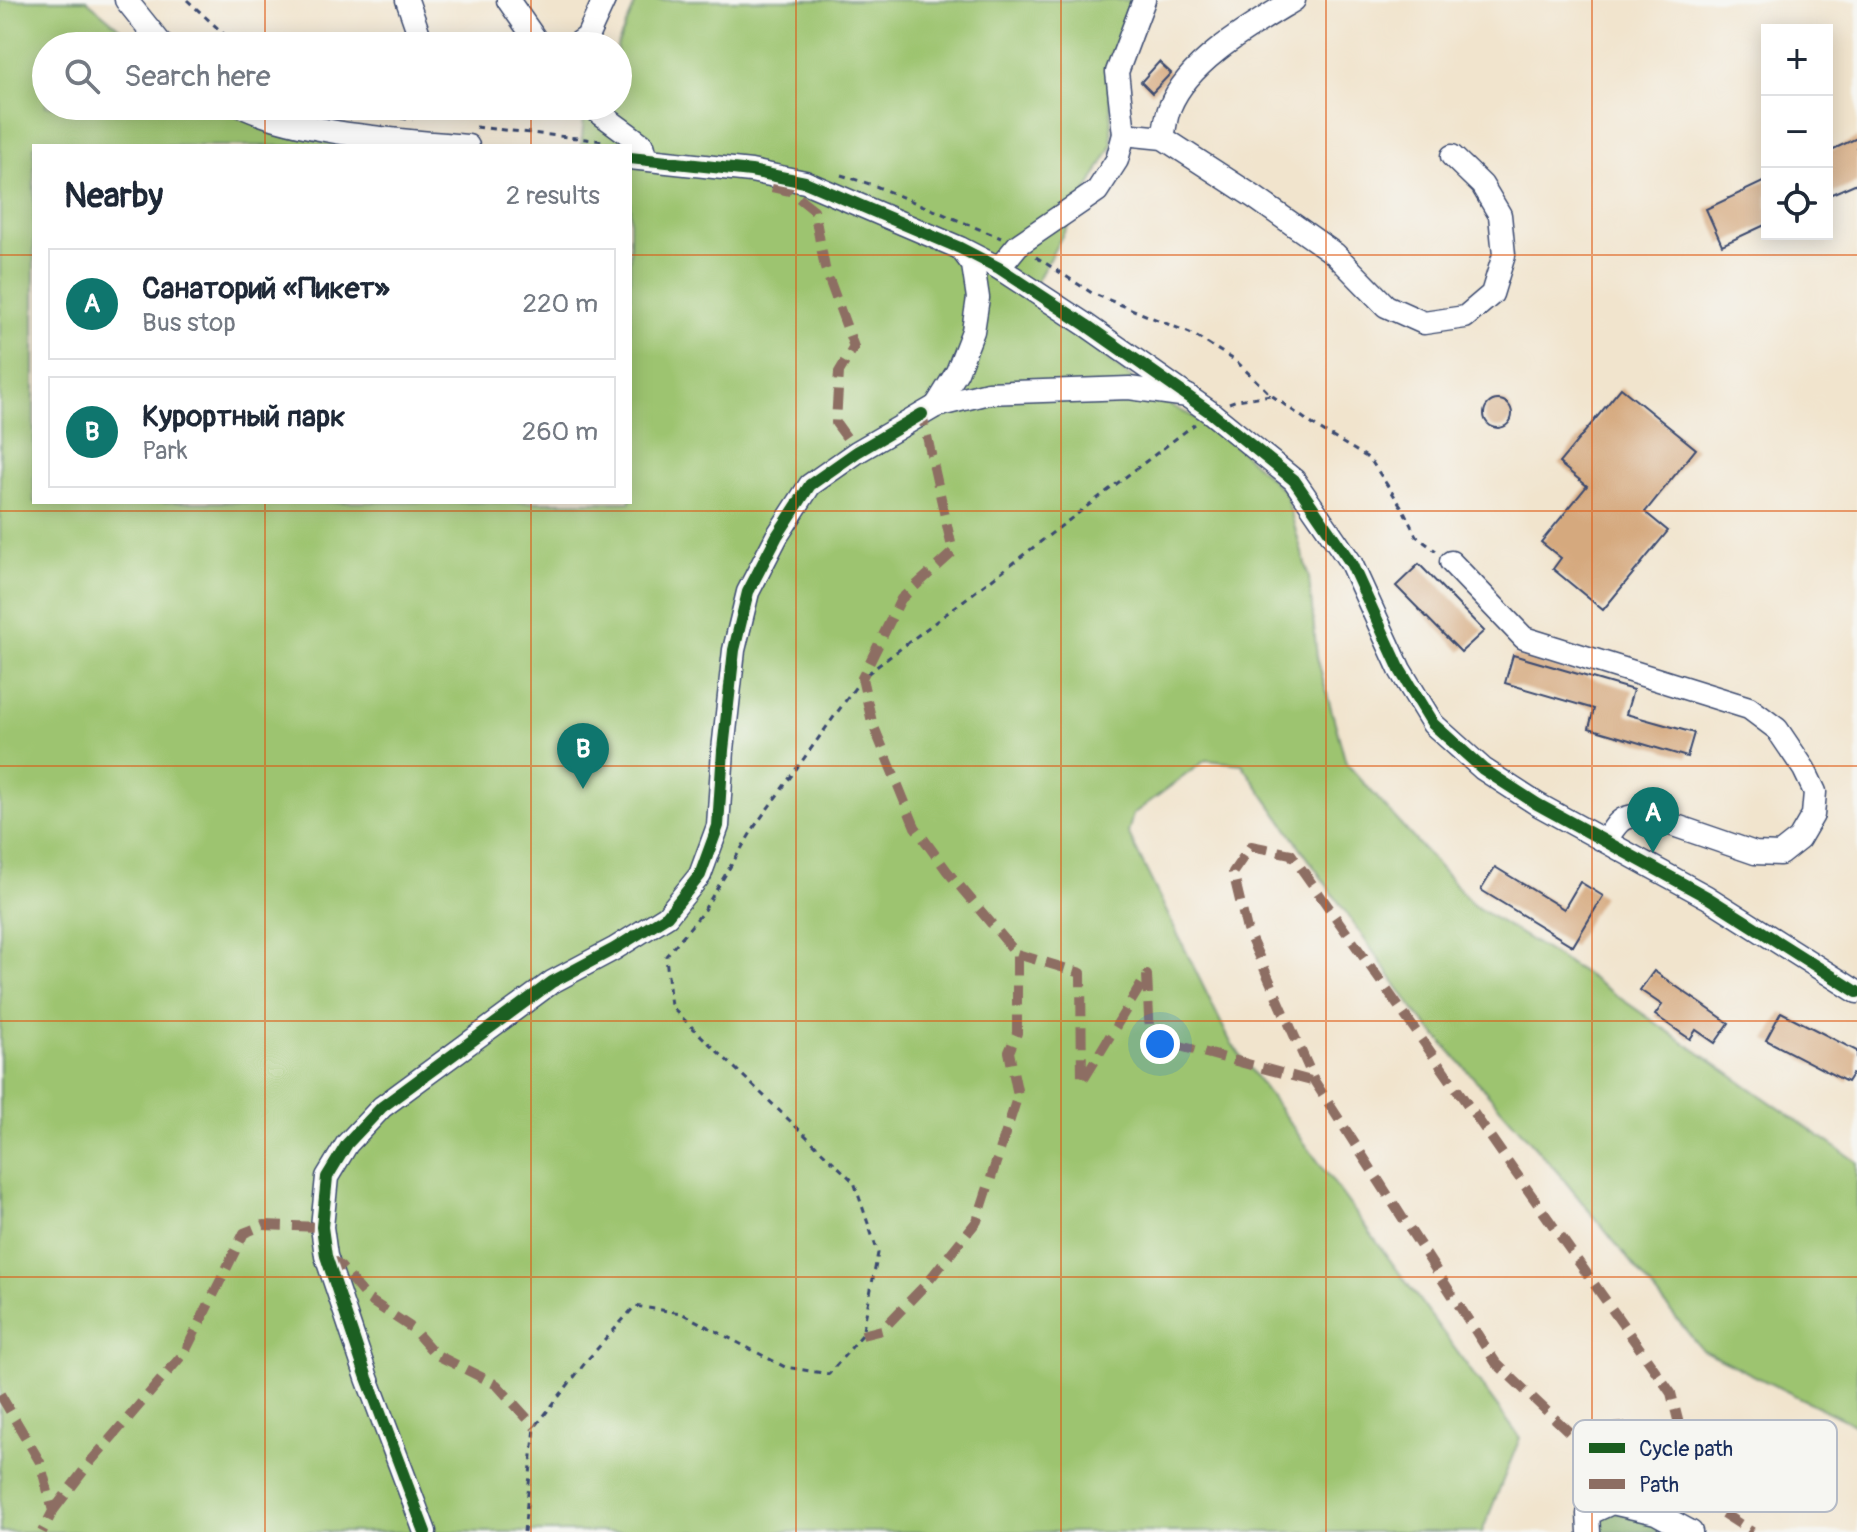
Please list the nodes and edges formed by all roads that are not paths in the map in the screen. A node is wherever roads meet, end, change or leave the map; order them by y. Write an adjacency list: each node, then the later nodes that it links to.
1 (126, 0): 7 (street)
2 (407, 0): 8 (street)
3 (508, 0): 9 (street)
4 (604, 0): 10 (street)
5 (1144, 0): 13 (street)
6 (1294, 0): 14 (street)
7 (152, 32)
8 (418, 32)
9 (530, 32)
10 (589, 32)
11 (284, 120): 15 (street)
12 (609, 120): 17 (street)
13 (1124, 134): 14 (street); 19 (street)
14 (1163, 138): 16 (street)
15 (451, 144)
16 (1452, 156)
17 (639, 159): 18 (street)
18 (960, 248): 19 (street); 21 (street)
19 (999, 268): 20 (street)
20 (1188, 396): 21 (street); 23 (street)
21 (936, 406): 27 (street)
22 (1451, 562): 23 (street)
23 (1606, 840): 24 (street)
24 (1857, 992)
25 (1592, 1512): 28 (street)
26 (1652, 1512): 29 (street)
27 (425, 1532)
28 (1589, 1532)
29 (1691, 1532)

